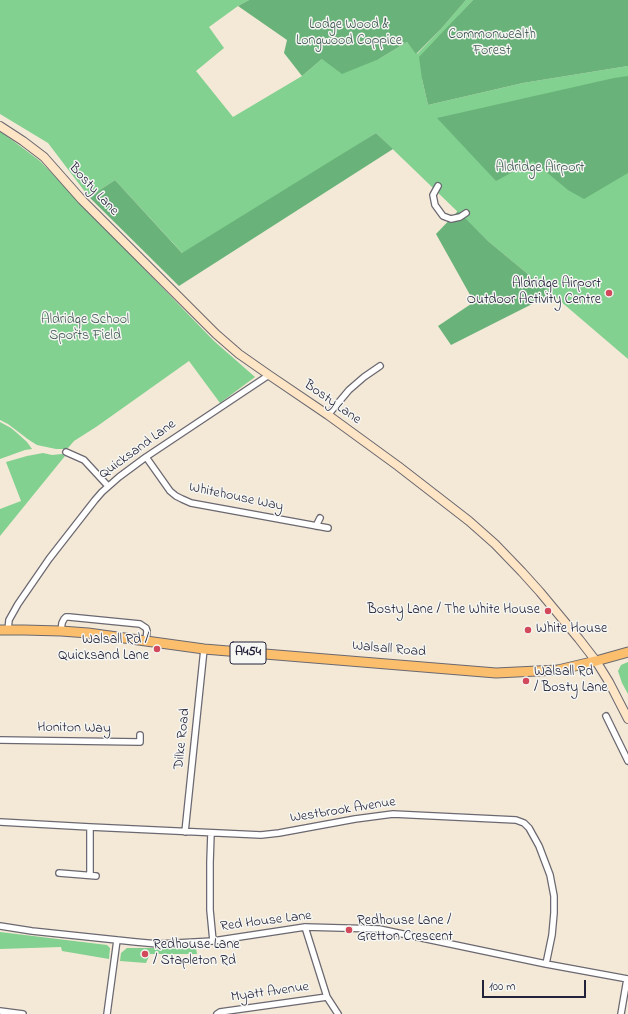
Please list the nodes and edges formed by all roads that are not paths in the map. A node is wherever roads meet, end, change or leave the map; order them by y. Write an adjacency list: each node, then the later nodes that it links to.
1 (0, 126): 5 (main road, Bosty Lane)
2 (438, 186): 3 (street)
3 (466, 212)
4 (380, 366): 6 (street)
5 (269, 375): 6 (main road, Bosty Lane); 8 (street, Quicksand Lane)
6 (328, 415): 18 (main road, Bosty Lane)
7 (66, 452): 9 (street)
8 (146, 457): 9 (street, Quicksand Lane); 11 (street, Whitehouse Way)
9 (108, 486): 13 (street, Quicksand Lane)
10 (320, 518): 11 (street)
11 (316, 526): 12 (street, Whitehouse Way)
12 (328, 528)
13 (4, 630): 14 (main road, Walsall Road / A454)
14 (61, 631): 15 (main road, Walsall Road / A454); 15 (street)
15 (146, 641): 16 (main road, Walsall Road / A454)
16 (204, 648): 18 (main road, Walsall Road / A454); 26 (street, Dilke Road)
17 (628, 652): 18 (main road, Walsall Road / A454)
18 (596, 661): 20 (main road, Bosty Lane)
19 (606, 716): 23 (street)
20 (628, 719)
21 (140, 735): 22 (street, Honiton Way)
22 (0, 740)
23 (628, 761)
24 (0, 822): 25 (street, Westbrook Avenue)
25 (90, 827): 26 (street, Westbrook Avenue); 29 (street)
26 (185, 832): 27 (street, Westbrook Avenue)
27 (211, 833): 34 (street); 35 (street, Westbrook Avenue)
28 (59, 873): 29 (street)
29 (90, 875): 30 (street)
30 (96, 876)
31 (0, 926): 33 (street, Red House Lane)
32 (305, 927): 34 (street, Red House Lane); 35 (street, Red House Lane); 37 (street)
33 (117, 940): 34 (street, Red House Lane); 40 (street)
34 (213, 941)
35 (546, 964): 36 (street, Red House Lane)
36 (627, 979): 43 (street)
37 (328, 997): 41 (street, Myatt Avenue); 42 (street)
38 (0, 1011): 39 (street)
39 (23, 1014)
40 (107, 1014)
41 (217, 1014)
42 (338, 1014)
43 (621, 1014)

